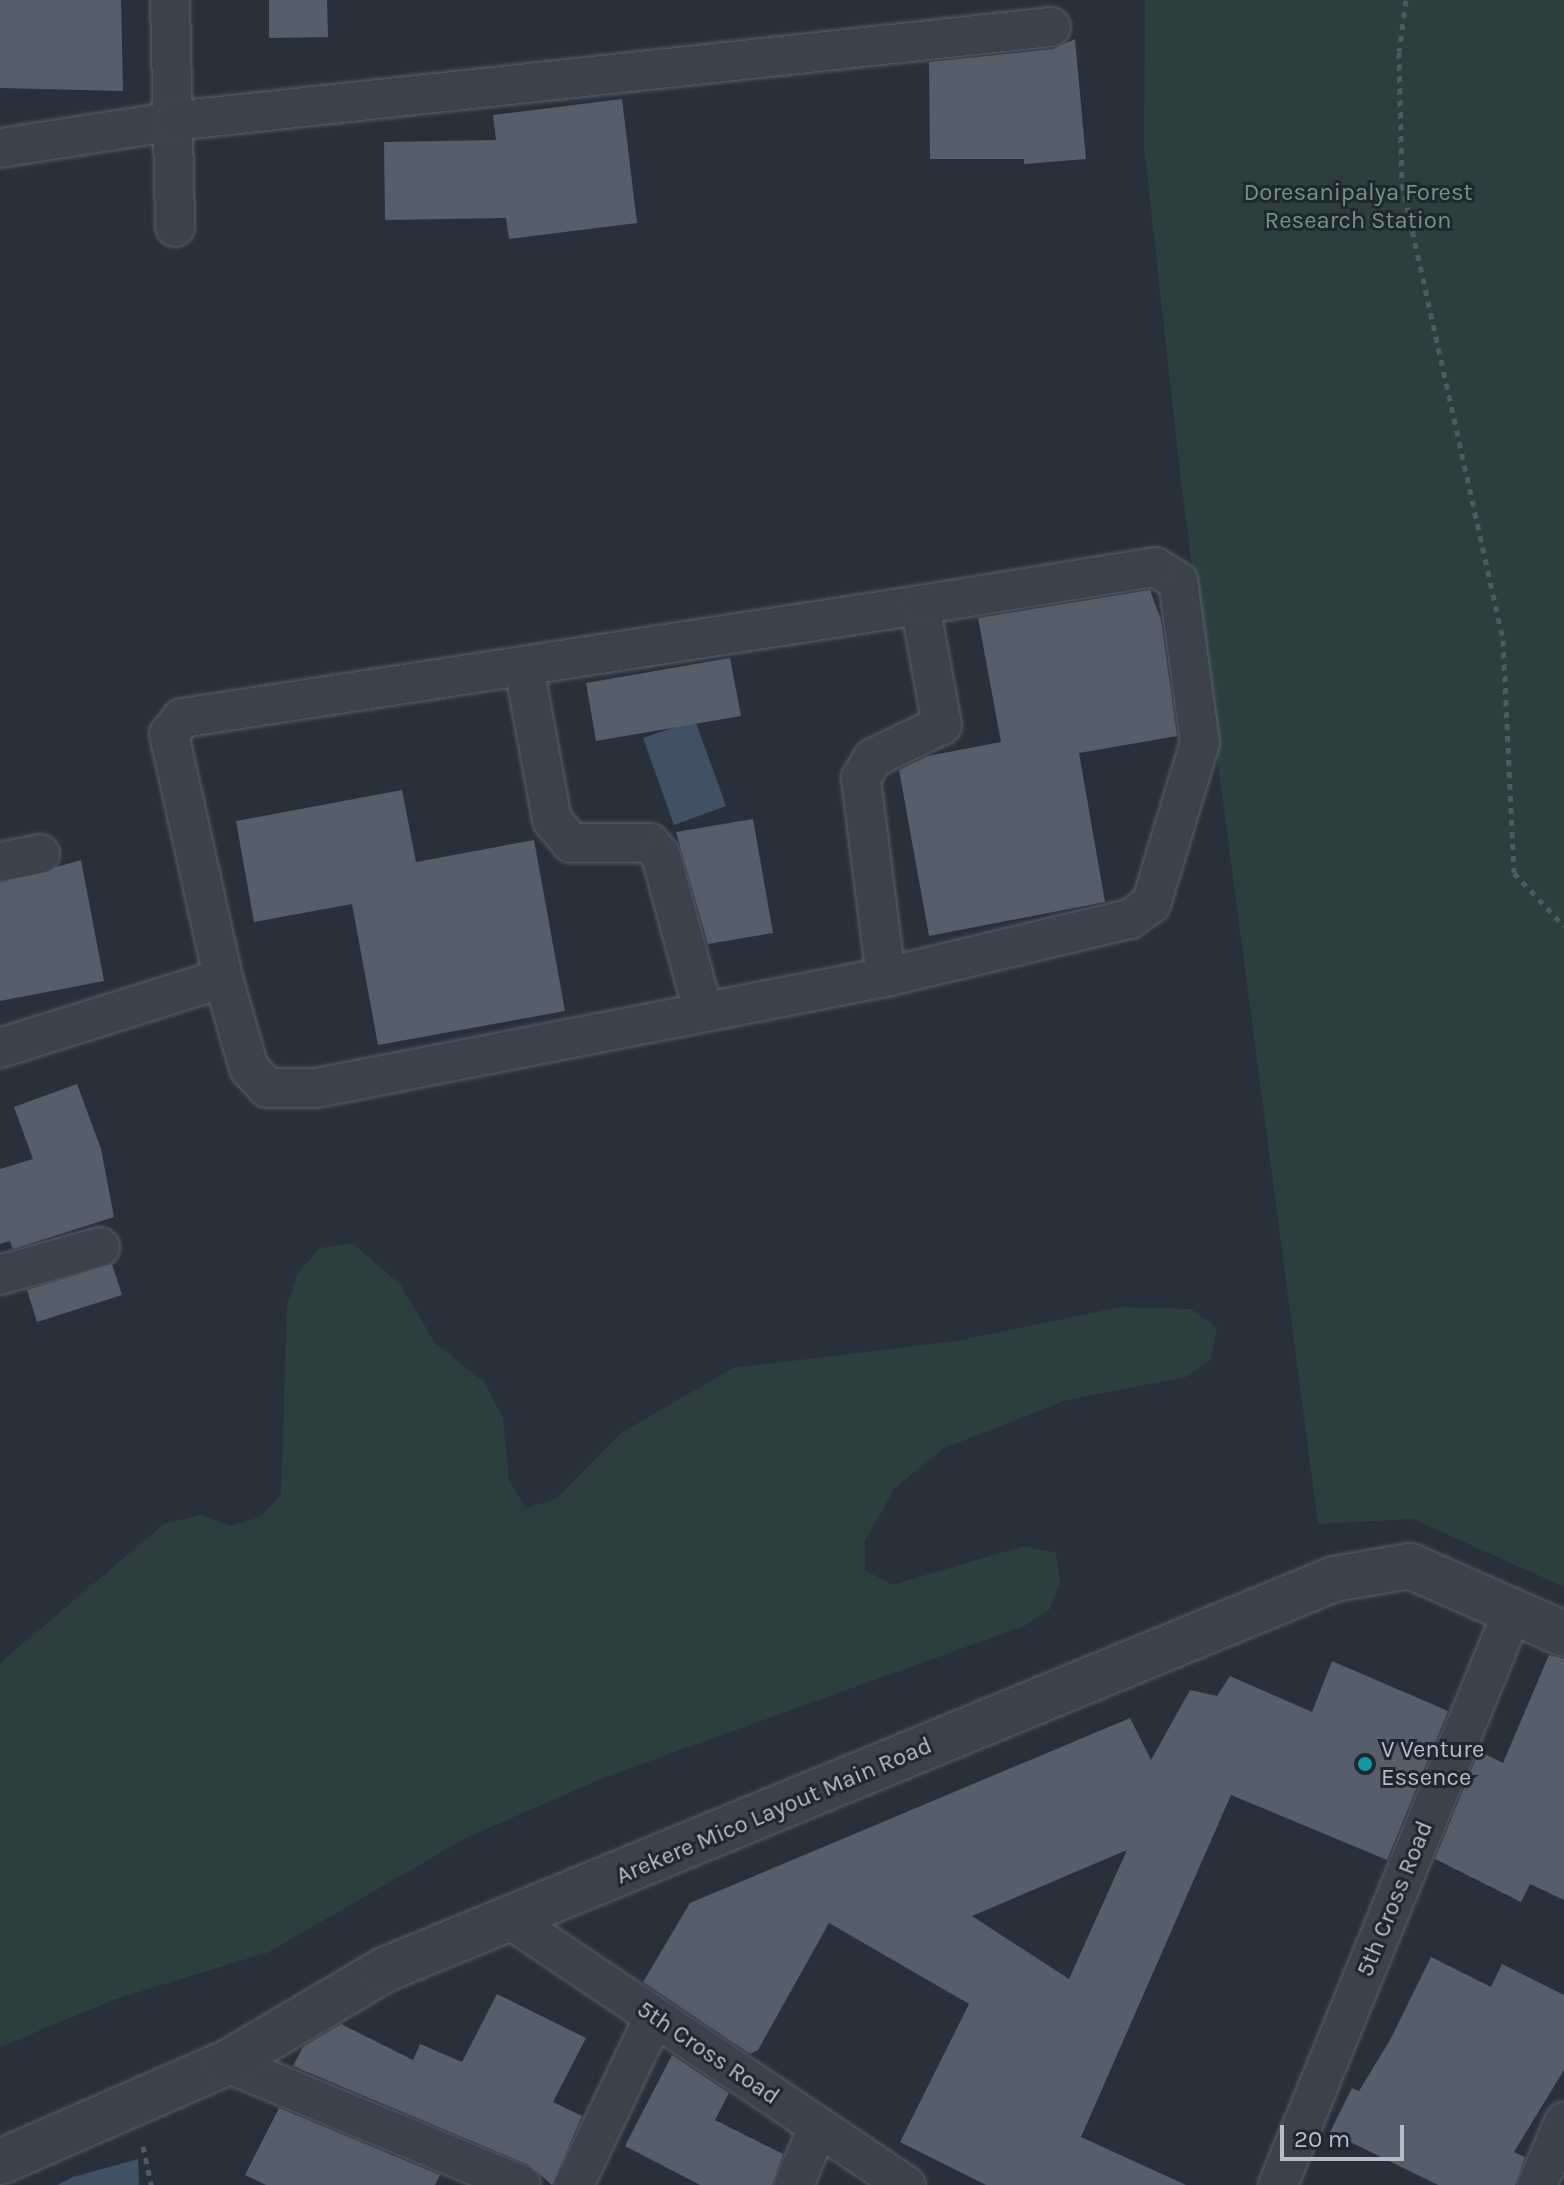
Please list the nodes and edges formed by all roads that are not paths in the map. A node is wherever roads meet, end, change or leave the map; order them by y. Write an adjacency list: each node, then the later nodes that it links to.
1 (170, 0): 3 (street)
2 (1051, 27): 3 (street)
3 (174, 121): 4 (street); 5 (street)
4 (0, 148)
5 (175, 227)
6 (920, 605): 7 (street); 10 (street); 10 (street)
7 (524, 667): 11 (street); 12 (street)
8 (40, 854): 9 (street)
9 (0, 862)
10 (886, 977): 12 (street)
11 (223, 978): 12 (street); 13 (street)
12 (703, 1011)
13 (0, 1048)
14 (100, 1247): 15 (street)
15 (0, 1275)
16 (1512, 1613): 17 (street, Arekere Mico Layout Main Road); 18 (street, Arekere Mico Layout Main Road); 28 (street, 5th Cross Road)
17 (1564, 1634)
18 (511, 1920): 19 (street, 5th Cross Road); 20 (street, Arekere Mico Layout Main Road)
19 (654, 2017): 22 (street, 5th Cross Road); 25 (street)
20 (227, 2063): 23 (street, Arekere Mico Layout Main Road); 24 (street)
21 (1564, 2122): 29 (street)
22 (818, 2127): 26 (street); 27 (street, 5th Cross Road)
23 (0, 2162)
24 (521, 2185)
25 (574, 2185)
26 (794, 2185)
27 (906, 2185)
28 (1278, 2185)
29 (1537, 2185)

